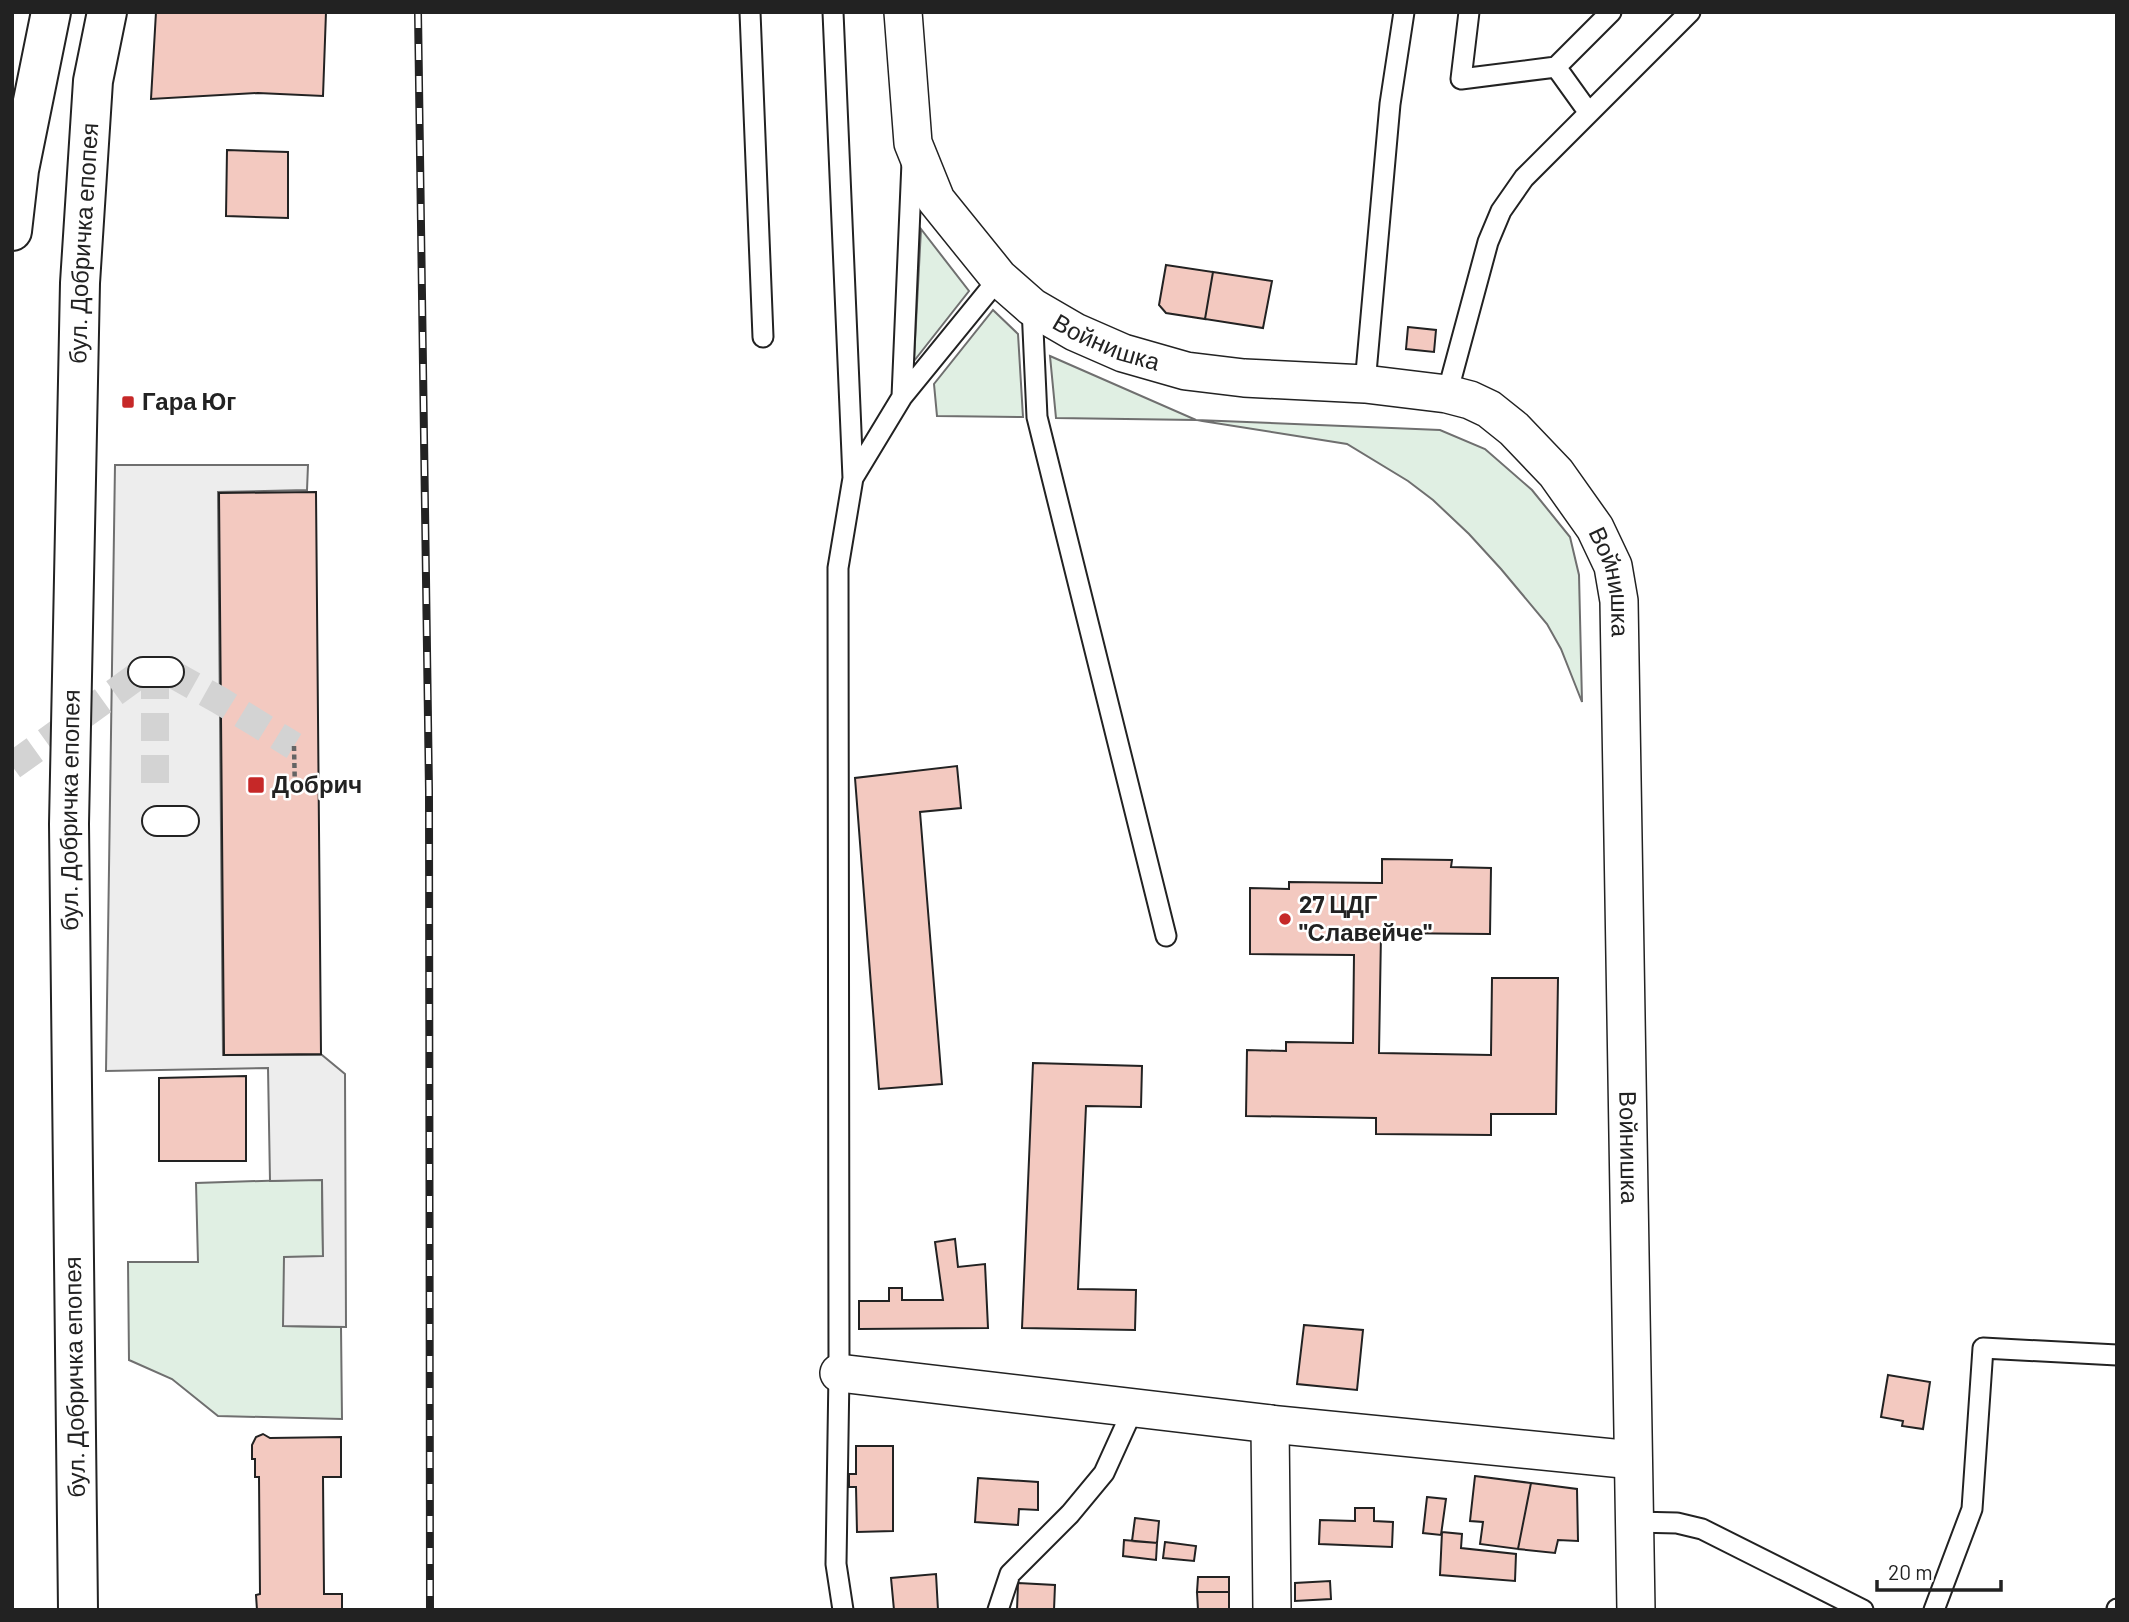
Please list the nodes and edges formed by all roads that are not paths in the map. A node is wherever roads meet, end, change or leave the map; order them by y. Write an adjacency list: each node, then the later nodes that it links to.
1 (51, 12): 13 (main road)
2 (107, 12): 28 (main road, бул. Добричка епопея)
3 (750, 12): 16 (lane)
4 (833, 12): 20 (lane)
5 (903, 12): 12 (street, Войнишка)
6 (1404, 12): 17 (lane)
7 (1469, 12): 10 (lane)
8 (1611, 12): 10 (lane)
9 (1690, 12): 11 (lane)
10 (1556, 67): 11 (lane)
11 (1589, 113): 18 (lane)
12 (913, 143): 14 (street, Войнишка); 19 (lane)
13 (12, 231)
14 (999, 278): 15 (street, Войнишка); 19 (lane)
15 (1032, 307): 17 (street, Войнишка); 21 (lane)
16 (763, 337)
17 (1365, 384): 18 (street, Войнишка)
18 (1447, 394): 26 (street, Войнишка)
19 (902, 397): 20 (lane)
20 (853, 478): 23 (lane)
21 (1166, 936)
22 (2117, 1355): 34 (lane)
23 (839, 1373): 24 (street); 29 (lane)
24 (1134, 1407): 25 (street); 30 (lane)
25 (1270, 1424): 26 (street); 31 (street)
26 (1633, 1460): 27 (street, Войнишка)
27 (1635, 1522): 32 (street, Войнишка); 33 (lane)
28 (78, 1610)
29 (843, 1610)
30 (998, 1610)
31 (1272, 1610)
32 (1636, 1610)
33 (1863, 1610)
34 (1934, 1610)

